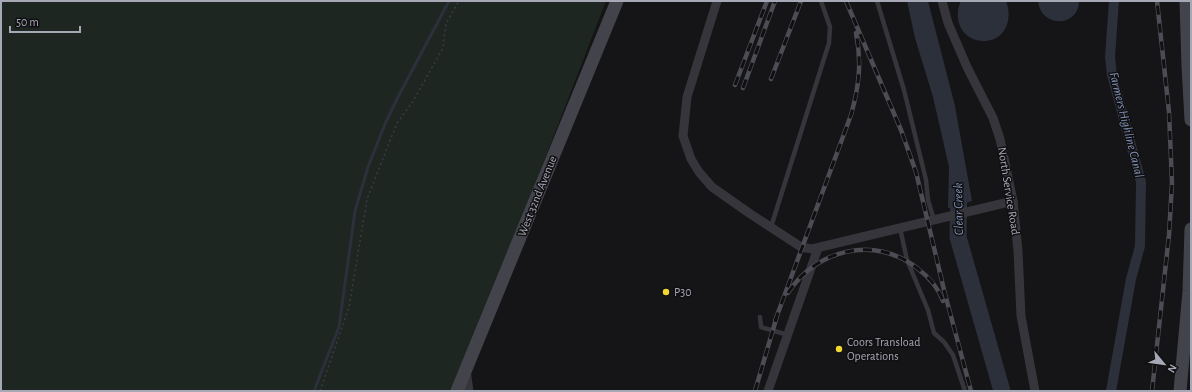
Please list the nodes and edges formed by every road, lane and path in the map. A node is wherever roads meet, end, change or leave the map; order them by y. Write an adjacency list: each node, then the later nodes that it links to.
1 (459, 1): 18 (path)
2 (617, 1): 17 (street, West 32nd Avenue)
3 (717, 1): 11 (street)
4 (821, 1): 11 (lane)
5 (877, 1): 10 (lane)
6 (942, 1): 9 (street, North Service Road)
7 (1186, 1): 8 (street)
8 (1191, 120)
9 (1013, 201): 10 (street); 23 (street, North Service Road)
10 (934, 220): 12 (street)
11 (771, 227): 14 (street)
12 (900, 228): 14 (street); 22 (lane)
13 (1191, 230): 24 (street)
14 (818, 248): 16 (street)
15 (760, 316): 16 (lane)
16 (788, 335): 21 (street)
17 (466, 369): 19 (street, West 32nd Avenue); 20 (street)
18 (320, 391)
19 (457, 391)
20 (469, 391)
21 (768, 391)
22 (965, 391)
23 (1035, 391)
24 (1180, 391)

